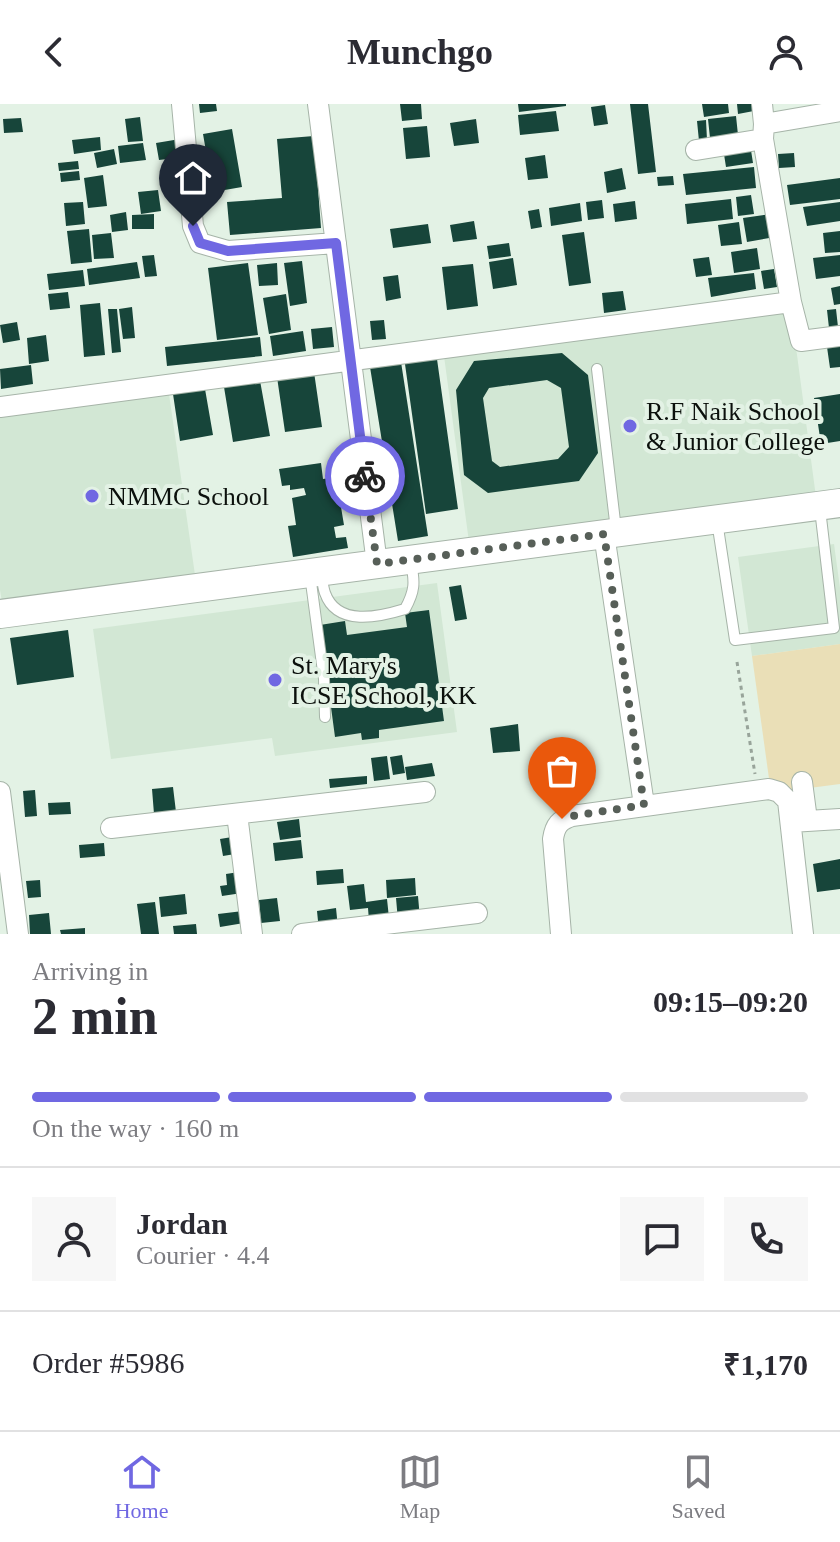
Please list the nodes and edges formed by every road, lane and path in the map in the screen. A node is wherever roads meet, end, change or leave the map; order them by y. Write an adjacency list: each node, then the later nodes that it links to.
1 (182, 104): 6 (street)
2 (318, 104): 6 (street)
3 (840, 111): 4 (street)
4 (763, 122): 5 (street); 7 (street)
5 (696, 150)
6 (336, 243): 9 (street)
7 (791, 302): 8 (street); 9 (street)
8 (840, 336)
9 (351, 361): 11 (street); 16 (street)
10 (597, 369): 14 (lane)
11 (0, 407)
12 (830, 504): 13 (street); 13 (lane)
13 (717, 519): 14 (street)
14 (610, 533): 15 (street); 25 (street)
15 (410, 559): 16 (street); 17 (lane)
16 (377, 564): 17 (street)
17 (316, 572): 18 (street); 20 (lane)
18 (0, 614)
19 (737, 662): 21 (path)
20 (325, 717)
21 (756, 782)
22 (802, 782): 29 (street)
23 (0, 792): 28 (street)
24 (425, 792): 26 (street)
25 (644, 805): 29 (street); 36 (street)
26 (237, 814): 30 (street); 34 (street)
27 (840, 819): 29 (street)
28 (2, 821): 31 (street)
29 (799, 821): 37 (street)
30 (111, 828)
31 (6, 894): 33 (street)
32 (477, 913): 35 (street)
33 (18, 934)
34 (252, 934)
35 (302, 934)
36 (561, 934)
37 (803, 934)

